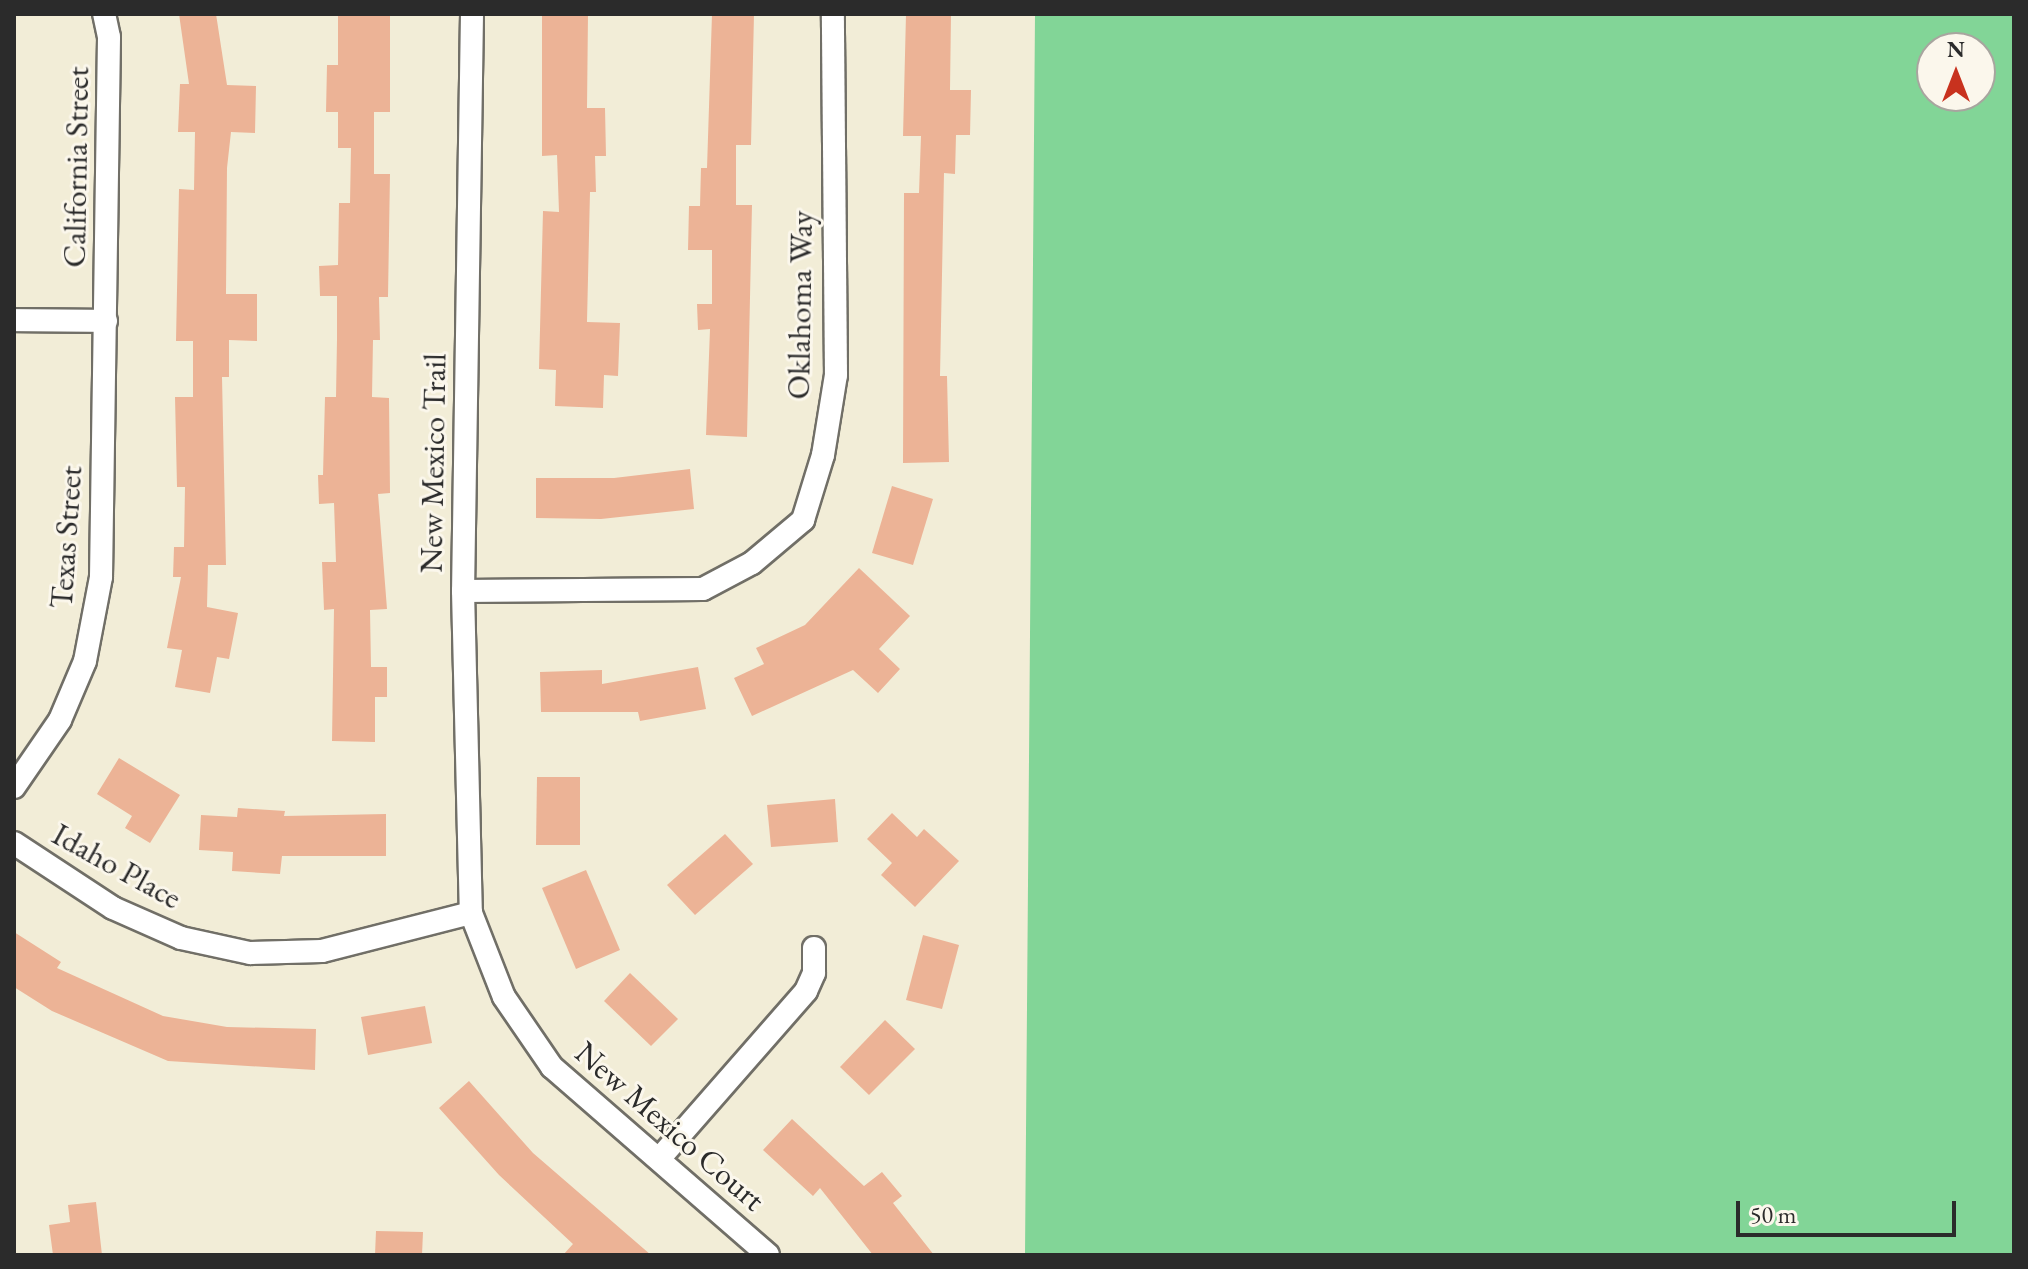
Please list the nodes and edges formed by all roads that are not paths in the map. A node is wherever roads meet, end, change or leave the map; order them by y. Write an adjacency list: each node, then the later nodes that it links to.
1 (104, 14): 5 (street, California Street)
2 (472, 14): 6 (street, New Mexico Trail)
3 (833, 14): 6 (street, Oklahoma Way)
4 (14, 320): 5 (street)
5 (106, 321): 7 (street, Texas Street)
6 (463, 591): 9 (street, New Mexico Trail)
7 (14, 787)
8 (14, 843): 9 (street, Idaho Place)
9 (471, 913): 11 (street, New Mexico Court)
10 (814, 948): 11 (street)
11 (659, 1159): 12 (street, New Mexico Court)
12 (768, 1255)

